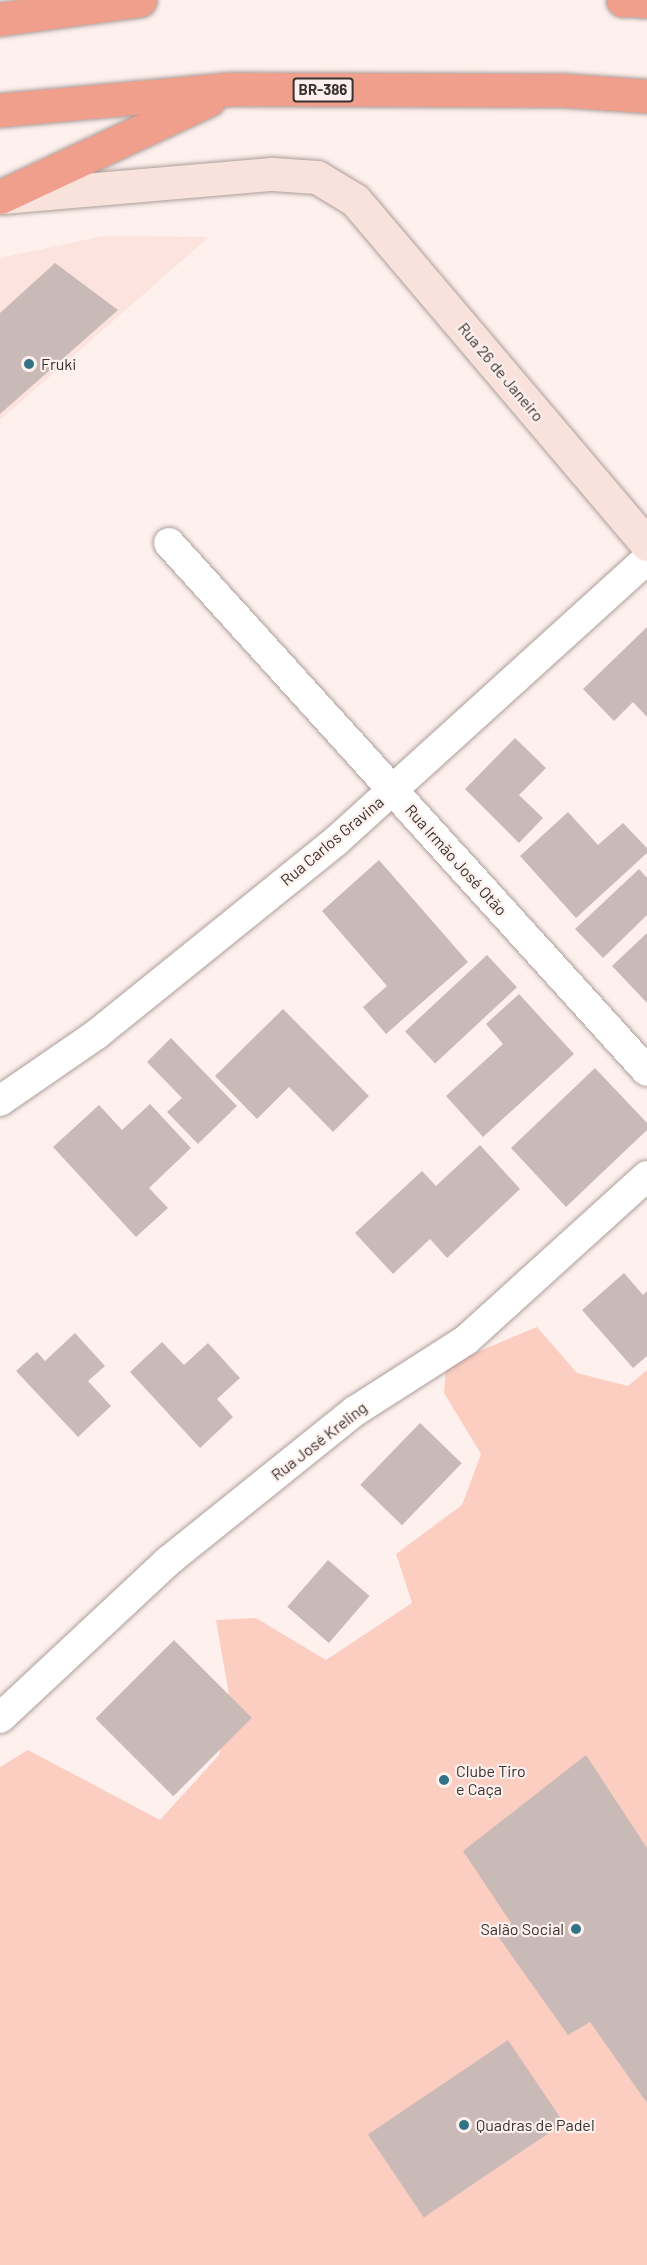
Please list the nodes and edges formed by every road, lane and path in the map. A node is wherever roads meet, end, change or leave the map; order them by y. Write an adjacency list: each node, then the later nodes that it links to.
1 (140, 0): 4 (highway)
2 (623, 0): 3 (highway)
3 (647, 1)
4 (0, 19)
5 (231, 89): 6 (highway, BR-386); 7 (highway, BR-386); 8 (highway)
6 (647, 96)
7 (0, 110)
8 (0, 197): 10 (street, Rua 26 de Janeiro)
9 (169, 543): 12 (street, Rua Irmão José Otão)
10 (647, 544)
11 (647, 559): 12 (street, Rua Carlos Gravina)
12 (393, 789): 13 (street, Rua Irmão José Otão); 14 (street, Rua Carlos Gravina)
13 (647, 1071)
14 (0, 1101)
15 (647, 1176): 16 (street, Rua José Kreling)
16 (0, 1718)

